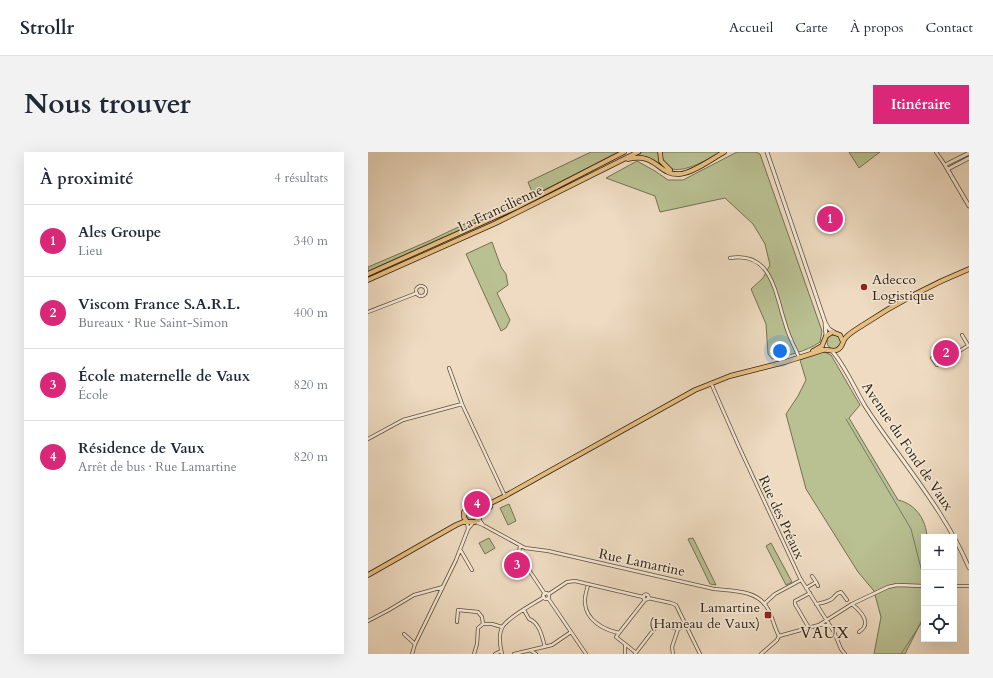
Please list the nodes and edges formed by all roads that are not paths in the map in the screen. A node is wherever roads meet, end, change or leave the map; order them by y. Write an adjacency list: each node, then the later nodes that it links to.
1 (624, 152): 16 (main road, La Francilienne)
2 (638, 152): 9 (main road, La Francilienne)
3 (660, 152): 12 (main road)
4 (724, 152): 12 (main road)
5 (766, 152): 20 (street)
6 (936, 152): 10 (street)
7 (969, 153): 10 (street)
8 (969, 158): 11 (street)
9 (616, 163): 12 (main road); 17 (main road, La Francilienne)
10 (945, 165): 11 (street)
11 (948, 169): 13 (street)
12 (690, 171)
13 (969, 206)
14 (730, 258): 31 (street)
15 (969, 269): 21 (main road)
16 (368, 274)
17 (368, 280)
18 (416, 292): 19 (street)
19 (368, 312)
20 (825, 322): 22 (street); 25 (street)
21 (862, 325): 23 (main road); 27 (main road)
22 (834, 332): 23 (main road); 25 (main road)
23 (840, 335): 27 (main road)
24 (962, 335): 28 (street)
25 (826, 336): 26 (main road)
26 (824, 342): 29 (main road); 31 (main road)
27 (843, 342): 30 (main road)
28 (968, 345): 33 (street)
29 (830, 350): 30 (main road); 31 (main road); 32 (street, Avenue du Fond de Vaux)
30 (838, 350): 32 (street, Avenue du Fond de Vaux)
31 (801, 357): 35 (main road)
32 (838, 358): 47 (street, Avenue du Fond de Vaux)
33 (943, 361)
34 (450, 368): 36 (street)
35 (711, 383): 38 (main road); 51 (street, Rue des Préaux)
36 (462, 404): 37 (street); 38 (street)
37 (368, 439)
38 (506, 496): 39 (main road); 41 (main road)
39 (477, 510): 40 (main road); 41 (main road)
40 (464, 517): 42 (main road); 43 (main road)
41 (476, 520): 42 (main road); 44 (street); 45 (street, Rue Lamartine)
42 (467, 522): 43 (main road); 44 (street)
43 (456, 525): 49 (main road)
44 (468, 529): 46 (street)
45 (520, 546): 62 (street); 66 (street, Rue Lamartine)
46 (461, 550): 48 (street); 58 (street)
47 (969, 568)
48 (472, 570)
49 (368, 575)
50 (812, 576): 52 (street)
51 (801, 580): 59 (street, Rue des Préaux); 66 (street)
52 (816, 582): 54 (street); 59 (street)
53 (588, 584): 61 (street); 64 (street); 81 (street)
54 (818, 586)
55 (921, 586): 68 (street)
56 (957, 586): 57 (street)
57 (969, 586)
58 (443, 587): 70 (street); 85 (street)
59 (806, 588): 60 (street, Rue des Préaux)
60 (810, 593): 67 (street, Rue des Préaux); 78 (street)
61 (549, 594): 62 (street); 63 (street)
62 (544, 595): 63 (street); 69 (street)
63 (548, 598): 80 (street)
64 (644, 598): 76 (street); 81 (street)
65 (847, 600): 67 (street)
66 (764, 604): 84 (street)
67 (816, 604): 71 (street, Rue des Préaux)
68 (852, 604): 71 (street); 82 (street)
69 (524, 610): 77 (street); 87 (street)
70 (368, 621)
71 (826, 621): 74 (street); 75 (street, Rue des Préaux)
72 (457, 622): 73 (street)
73 (483, 624): 77 (street); 92 (street)
74 (819, 625): 75 (street); 78 (street)
75 (829, 625): 101 (street, Rue des Préaux)
76 (686, 626): 79 (street); 99 (street)
77 (502, 627): 89 (street)
78 (809, 628): 84 (street)
79 (678, 629): 90 (street); 98 (street)
80 (571, 632): 87 (street); 96 (street)
81 (619, 632): 86 (street)
82 (859, 632)
83 (404, 634): 85 (street)
84 (779, 636): 100 (street)
85 (415, 644): 91 (street)
86 (625, 644): 90 (street); 97 (street)
87 (545, 647): 88 (street)
88 (530, 650): 94 (street); 95 (street)
89 (501, 653): 93 (street)
90 (635, 653)
91 (412, 654)
92 (474, 654)
93 (495, 654)
94 (514, 654)
95 (536, 654)
96 (586, 654)
97 (625, 654)
98 (673, 654)
99 (700, 654)
100 (760, 654)
101 (845, 654)

